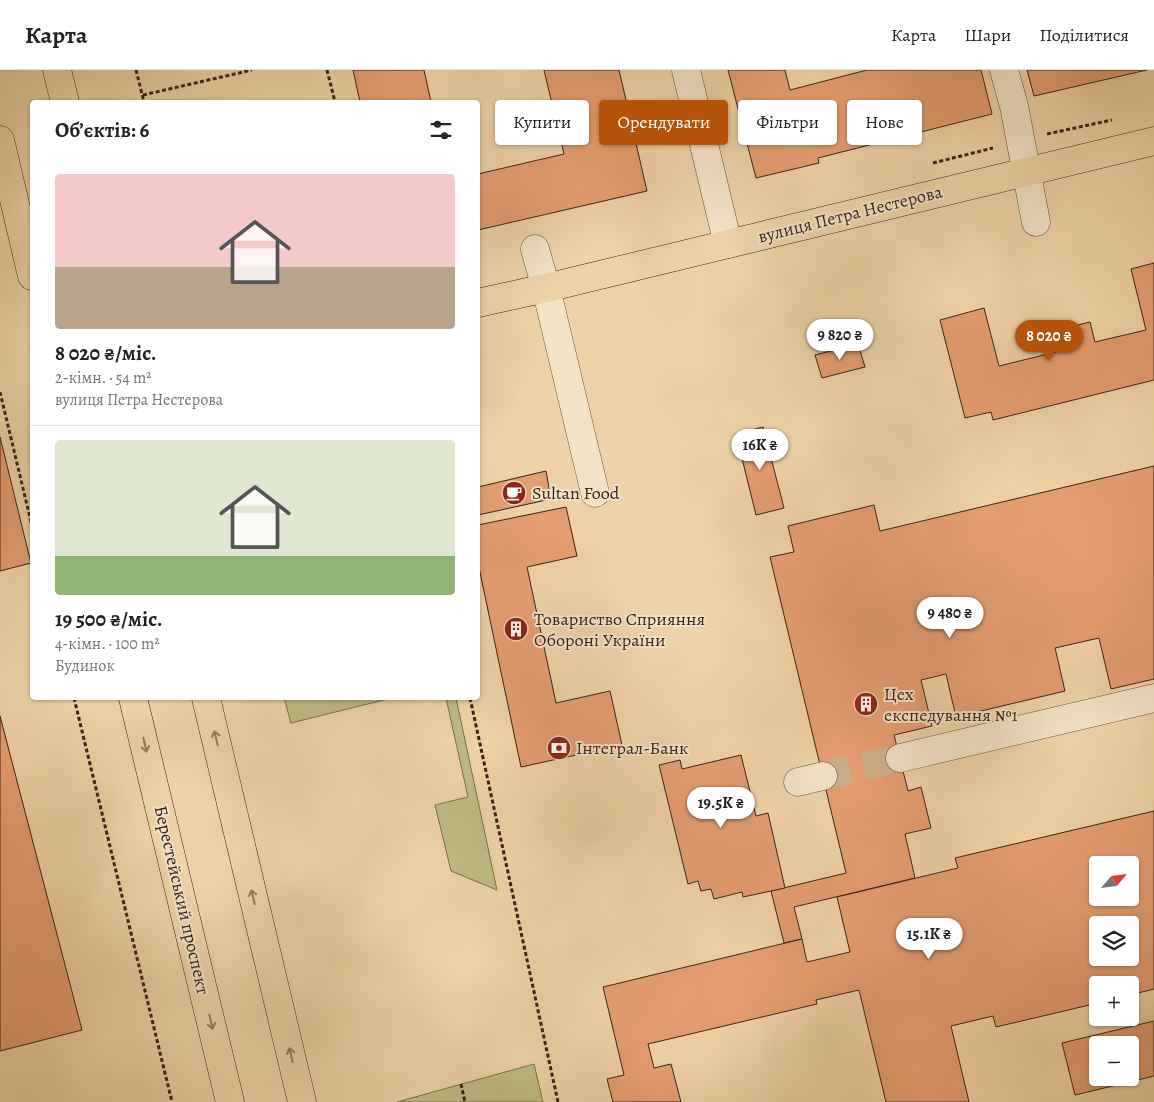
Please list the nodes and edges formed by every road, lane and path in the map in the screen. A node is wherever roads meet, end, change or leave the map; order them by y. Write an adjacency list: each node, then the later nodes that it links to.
1 (57, 70): 8 (main road)
2 (136, 70): 7 (path)
3 (252, 70): 7 (path)
4 (327, 70): 10 (path)
5 (686, 70): 15 (street)
6 (1004, 70): 13 (street)
7 (143, 96): 9 (path)
8 (64, 100)
9 (144, 100)
10 (334, 100)
11 (0, 140): 17 (main road)
12 (1154, 140): 13 (main road, вулиця Петра Нестерова)
13 (1026, 172): 14 (street); 15 (main road, вулиця Петра Нестерова)
14 (1036, 222)
15 (728, 244): 18 (main road, вулиця Петра Нестерова)
16 (535, 248): 18 (street)
17 (30, 268)
18 (546, 288): 19 (main road, вулиця Петра Нестерова); 21 (street)
19 (480, 303)
20 (0, 392): 22 (path)
21 (596, 493)
22 (30, 518)
23 (1154, 698): 28 (street)
24 (74, 700): 30 (path)
25 (133, 700): 31 (main road, Берестейський проспект, one-way to 31)
26 (206, 700): 32 (main road, one-way to 26)
27 (470, 700): 34 (path)
28 (900, 758)
29 (460, 1084): 33 (path)
30 (172, 1102)
31 (230, 1102)
32 (302, 1102)
33 (465, 1102)
34 (558, 1102)

